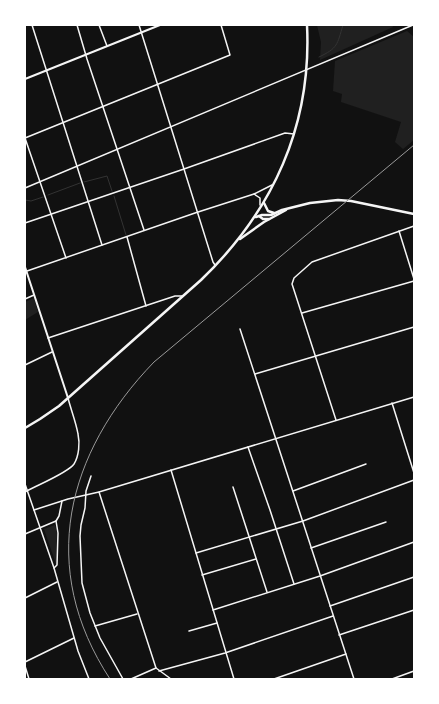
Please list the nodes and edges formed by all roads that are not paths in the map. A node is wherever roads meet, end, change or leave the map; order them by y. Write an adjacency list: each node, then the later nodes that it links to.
1 (32, 25): 13 (street)
2 (77, 25): 11 (street)
3 (99, 25): 10 (street)
4 (139, 25): 9 (street)
5 (160, 25): 9 (street)
6 (221, 25): 15 (street)
7 (307, 25): 12 (main road)
8 (413, 25): 12 (street)
9 (142, 32): 10 (street); 15 (street)
10 (107, 46): 11 (street)
11 (86, 55): 13 (street); 16 (street)
12 (306, 69): 18 (street); 19 (main road)
13 (46, 71): 14 (street); 17 (street)
14 (25, 79)
15 (158, 85): 16 (street); 18 (street)
16 (103, 107): 17 (street); 21 (street)
17 (63, 123): 20 (street); 22 (street)
18 (171, 126): 21 (street); 23 (street)
19 (294, 134): 23 (street); 25 (main road)
20 (25, 138): 24 (street)
21 (117, 149): 22 (street); 27 (street)
22 (77, 166): 24 (street); 29 (street)
23 (184, 169): 27 (street); 34 (street)
24 (40, 182): 26 (street); 35 (street)
25 (274, 184): 28 (street); 30 (main road)
26 (25, 188)
27 (131, 188): 29 (street); 43 (street)
28 (254, 194): 31 (street); 34 (street)
29 (88, 202): 35 (street); 47 (street)
30 (264, 203): 31 (main road); 36 (main road)
31 (261, 208): 33 (main road)
32 (287, 210): 36 (main road); 37 (main road); 40 (main road)
33 (258, 212): 38 (main road); 39 (main road)
34 (198, 213): 43 (street); 49 (street)
35 (51, 214): 41 (street); 48 (street)
36 (274, 214): 38 (main road)
37 (414, 214)
38 (259, 216): 39 (main road); 40 (main road)
39 (254, 218): 46 (main road)
40 (270, 218): 46 (main road)
41 (25, 223)
42 (414, 226): 44 (street)
43 (144, 231): 45 (street)
44 (399, 231): 52 (street); 57 (street)
45 (127, 236): 47 (street); 56 (street)
46 (237, 241): 49 (main road)
47 (102, 245): 48 (street)
48 (66, 258): 51 (street)
49 (216, 266): 54 (main road)
50 (25, 267): 51 (street)
51 (26, 271): 53 (street)
52 (414, 280): 57 (street)
53 (34, 295): 55 (street); 60 (street)
54 (184, 296): 56 (street); 66 (main road)
55 (25, 300)
56 (146, 306): 60 (street)
57 (302, 314): 62 (street)
58 (414, 327): 62 (street)
59 (240, 329): 64 (street)
60 (48, 338): 61 (street)
61 (53, 352): 63 (street); 66 (street)
62 (316, 356): 64 (street); 68 (street)
63 (25, 365)
64 (255, 374): 70 (street)
65 (414, 397): 67 (street)
66 (68, 398): 69 (main road); 79 (street)
67 (392, 403): 68 (street); 74 (street)
68 (336, 420): 70 (street)
69 (25, 428)
70 (276, 438): 71 (street); 80 (street)
71 (248, 447): 73 (street); 89 (street)
72 (366, 464): 80 (street)
73 (170, 470): 81 (street); 94 (street)
74 (414, 472)
75 (91, 476): 82 (street)
76 (414, 480): 86 (street)
77 (25, 484): 79 (street)
78 (233, 488): 91 (street)
79 (26, 491): 84 (street)
80 (293, 491): 86 (street)
81 (99, 492): 82 (street); 107 (street)
82 (86, 496): 83 (street); 110 (street)
83 (62, 501): 84 (street); 85 (street)
84 (34, 510): 88 (street)
85 (56, 521): 88 (street); 96 (street)
86 (303, 521): 89 (street); 93 (street)
87 (386, 522): 93 (street)
88 (40, 527): 90 (street); 96 (street)
89 (276, 529): 91 (street); 101 (street)
90 (25, 534)
91 (250, 537): 94 (street); 95 (street)
92 (414, 542): 98 (street)
93 (311, 548): 98 (street)
94 (196, 553): 97 (street)
95 (256, 559): 97 (street); 102 (street)
96 (54, 568): 100 (street)
97 (202, 575): 105 (street)
98 (320, 576): 101 (street); 104 (street)
99 (414, 577): 104 (street)
100 (58, 582): 103 (street); 113 (street)
101 (294, 584): 102 (street)
102 (268, 593): 105 (street)
103 (25, 598)
104 (330, 606): 108 (street)
105 (213, 610): 109 (street)
106 (414, 610): 112 (street)
107 (138, 614): 110 (street); 118 (street)
108 (333, 616): 112 (street); 114 (street)
109 (216, 623): 111 (street); 114 (street)
110 (95, 626): 123 (street)
111 (189, 631)
112 (340, 635): 115 (street)
113 (74, 638): 116 (street); 122 (street)
114 (225, 653): 120 (street); 126 (street)
115 (346, 654): 127 (street); 128 (street)
116 (25, 662)
117 (25, 666): 121 (street)
118 (156, 668): 120 (street); 124 (street)
119 (414, 671): 129 (street)
120 (159, 672): 125 (street)
121 (29, 679)
122 (89, 679)
123 (123, 679)
124 (131, 679)
125 (171, 679)
126 (234, 679)
127 (274, 679)
128 (354, 679)
129 (392, 679)

